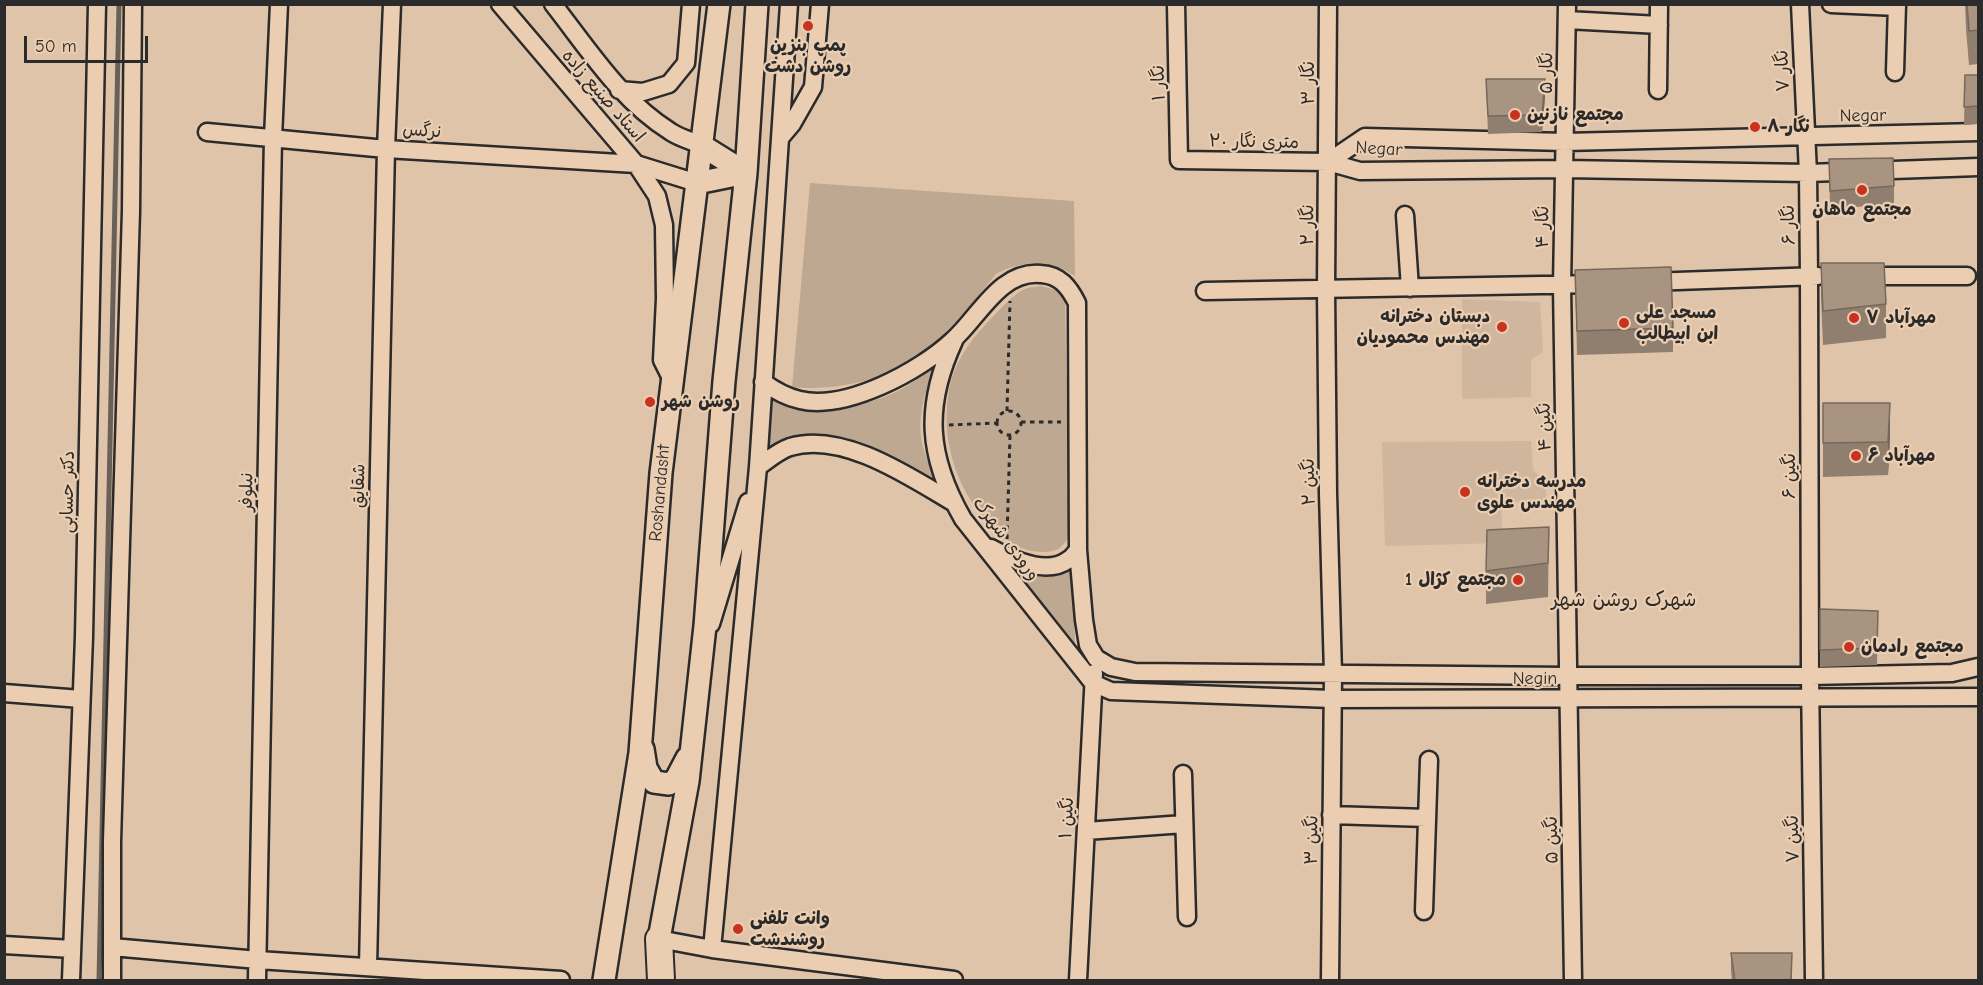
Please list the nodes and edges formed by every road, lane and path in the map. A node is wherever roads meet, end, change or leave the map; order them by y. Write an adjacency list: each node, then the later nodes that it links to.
1 (97, 4): 75 (street, دکتر حسابی)
2 (133, 4): 90 (street)
3 (279, 4): 29 (street, نیلوفر)
4 (392, 4): 32 (street, شقایق)
5 (553, 4): 21 (street, استاد صنیع زاده)
6 (570, 4): 21 (street)
7 (691, 4): 23 (street)
8 (719, 4): 31 (main road, Roshandasht)
9 (757, 4): 38 (main road)
10 (789, 4): 28 (street)
11 (820, 4): 28 (street)
12 (1176, 4): 33 (street, نگار ۱)
13 (1328, 4): 34 (street, نگار ۳)
14 (1659, 4): 20 (street)
15 (1800, 4): 27 (street, نگار ۷)
16 (1831, 4): 18 (street)
17 (504, 6): 35 (street, استاد صنیع زاده)
18 (1897, 6): 22 (street)
19 (1567, 12): 20 (street); 30 (street, نگار ۵)
20 (1659, 25): 24 (street)
21 (570, 26): 23 (street, استاد صنیع زاده)
22 (1895, 72)
23 (619, 90): 31 (street, استاد صنیع زاده)
24 (1658, 90)
25 (207, 132): 29 (street, نرگس)
26 (1978, 132): 27 (street, Negar)
27 (1806, 136): 30 (street, Negar); 39 (street, نگار ۷)
28 (781, 137): 53 (street)
29 (273, 138): 32 (street, نرگس); 93 (street, نیلوفر)
30 (1565, 142): 34 (street, Negar); 37 (street, نگار ۵)
31 (701, 145): 38 (main road); 40 (main road, Roshandasht)
32 (386, 149): 35 (street, نرگس); 94 (street, شقایق)
33 (1179, 160): 34 (street, ۲۰ متری نگار)
34 (1328, 162): 37 (street, Negar); 49 (street, نگار ۲)
35 (636, 164): 40 (street, استاد صنیع زاده); 52 (street)
36 (1978, 167): 39 (street, Negar)
37 (1564, 169): 39 (street, Negar); 47 (street, نگار ۴)
38 (746, 173): 40 (main road); 65 (main road)
39 (1808, 173): 42 (street, نگار ۶)
40 (697, 183): 52 (main road, Roshandasht)
41 (1405, 214): 48 (street)
42 (1809, 276): 43 (street); 45 (street); 70 (street, نگین ۶)
43 (1967, 276)
44 (1011, 282): 51 (street); 54 (path); 55 (street)
45 (1632, 283)
46 (1609, 284): 47 (street)
47 (1562, 286): 48 (street); 69 (street, نگین ۴)
48 (1410, 288): 49 (street)
49 (1326, 290): 50 (street); 68 (street, نگین ۲)
50 (1204, 291)
51 (954, 340): 53 (street); 58 (street)
52 (672, 380): 78 (main road, Roshandasht)
53 (763, 382): 60 (street)
54 (1007, 411): 56 (path); 57 (path)
55 (1078, 421): 56 (path); 63 (street)
56 (1021, 422): 59 (path)
57 (997, 423): 58 (path); 59 (path)
58 (933, 426): 61 (street)
59 (1010, 435): 64 (path)
60 (758, 467): 61 (street, ورودی شهرک); 65 (street); 92 (street)
61 (954, 503): 62 (street, ورودی شهرک)
62 (985, 545): 64 (street); 71 (street, ورودی شهرک)
63 (1078, 550): 64 (street); 66 (street)
64 (1007, 557)
65 (702, 656): 79 (main road)
66 (1096, 658): 68 (street, Negin); 71 (street, نگین ۱)
67 (1978, 667): 70 (street, Negin)
68 (1333, 674): 69 (street, Negin); 76 (street, نگین ۲)
69 (1568, 676): 70 (street, Negin); 77 (street, نگین ۴)
70 (1810, 676): 74 (street, نگین ۶)
71 (1093, 683): 76 (street, Negin); 85 (street, نگین ۱)
72 (4, 693): 75 (street)
73 (1978, 697): 74 (street, Negin)
74 (1810, 698): 77 (street, Negin); 105 (street, نگین ۷)
75 (81, 699): 91 (street, دکتر حسابی)
76 (1332, 699): 77 (street, Negin); 82 (street, نگین ۳)
77 (1569, 699): 104 (street, نگین ۵)
78 (640, 737): 79 (main road); 99 (main road, Roshandasht)
79 (691, 750): 88 (main road)
80 (1429, 760): 83 (street)
81 (1183, 774): 84 (street)
82 (1331, 815): 83 (street); 103 (street, نگین ۳)
83 (1427, 818): 86 (street)
84 (1184, 824): 85 (street); 87 (street)
85 (1086, 831): 102 (street, نگین ۱)
86 (1424, 911)
87 (1187, 917)
88 (659, 939): 92 (street); 100 (highway)
89 (4, 945): 91 (street)
90 (112, 947): 93 (street); 96 (street)
91 (72, 949): 95 (street, دکتر حسابی)
92 (712, 949): 101 (street)
93 (258, 960): 94 (street); 97 (street, نیلوفر)
94 (368, 968): 98 (street)
95 (71, 981)
96 (111, 981)
97 (257, 981)
98 (561, 981)
99 (604, 981)
100 (661, 981)
101 (954, 981)
102 (1078, 981)
103 (1330, 981)
104 (1573, 981)
105 (1814, 981)

